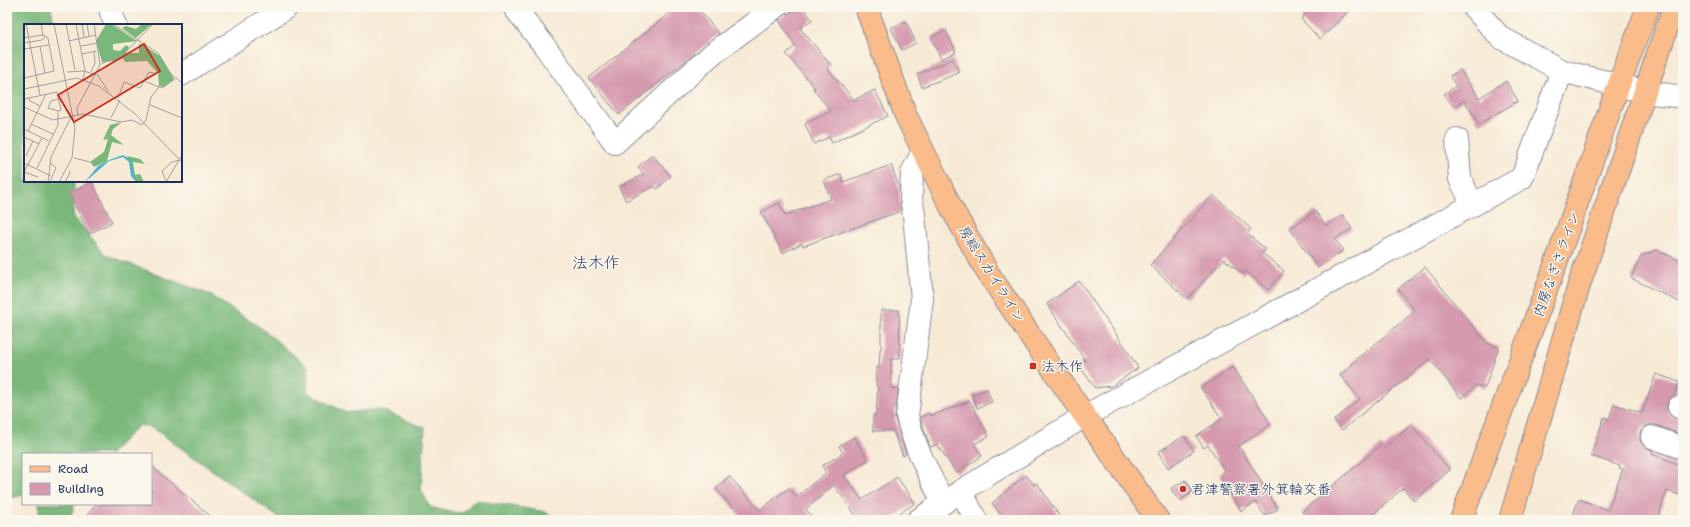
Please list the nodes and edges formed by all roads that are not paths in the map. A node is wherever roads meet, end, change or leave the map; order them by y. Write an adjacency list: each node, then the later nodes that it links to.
1 (287, 7): 9 (street)
2 (514, 7): 3 (street)
3 (776, 7)
4 (866, 7): 14 (main road, 房総スカイライン)
5 (1473, 7): 8 (street)
6 (1648, 7): 10 (main road, 内房なぎさライン)
7 (1674, 7): 11 (main road, 内房なぎさライン)
8 (1562, 71): 10 (street); 15 (street)
9 (182, 74)
10 (1619, 84): 11 (street); 24 (main road, 内房なぎさライン)
11 (1646, 92): 12 (street); 25 (main road, 内房なぎさライン)
12 (1683, 97)
13 (1457, 139): 15 (street)
14 (923, 151): 16 (main road, 房総スカイライン); 20 (street)
15 (1473, 205): 16 (street)
16 (1085, 416): 19 (street); 23 (main road, 房総スカイライン)
17 (1652, 437): 18 (street)
18 (1683, 448)
19 (961, 491): 20 (street); 22 (street)
20 (943, 502): 21 (street)
21 (918, 520)
22 (976, 520)
23 (1158, 520)
24 (1461, 520)
25 (1510, 520)

